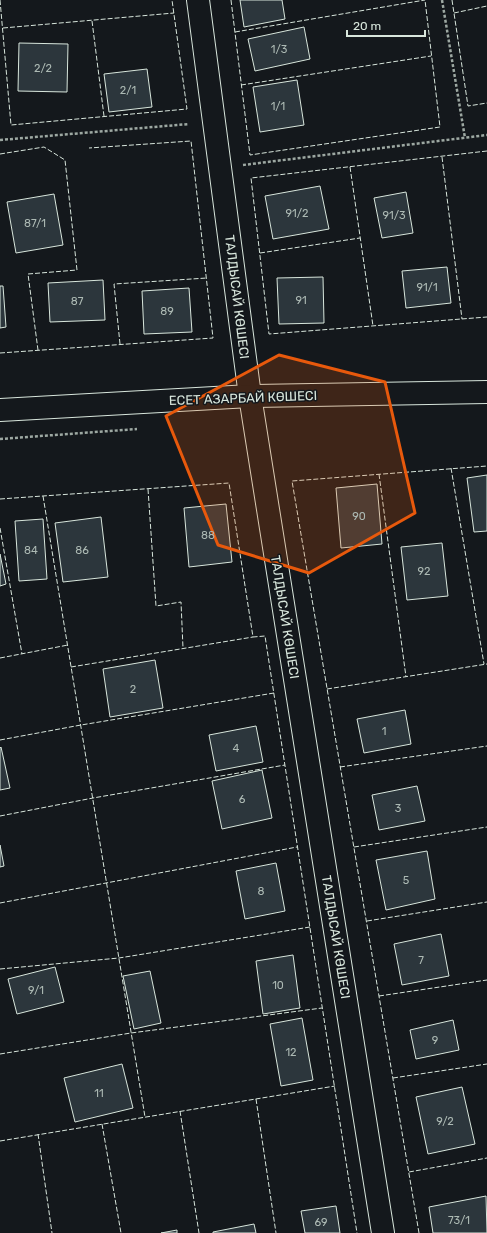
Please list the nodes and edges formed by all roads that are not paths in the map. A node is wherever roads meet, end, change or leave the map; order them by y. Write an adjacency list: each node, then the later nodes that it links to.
1 (198, 0): 3 (street, ТАЛДЫСАЙ КӨШЕСІ)
2 (487, 392): 3 (street, ЕСЕТ АЗАРБАЙ КӨШЕСІ)
3 (250, 396): 4 (street, ЕСЕТ АЗАРБАЙ КӨШЕСІ); 5 (street, ТАЛДЫСАЙ КӨШЕСІ)
4 (0, 410)
5 (383, 1233)

